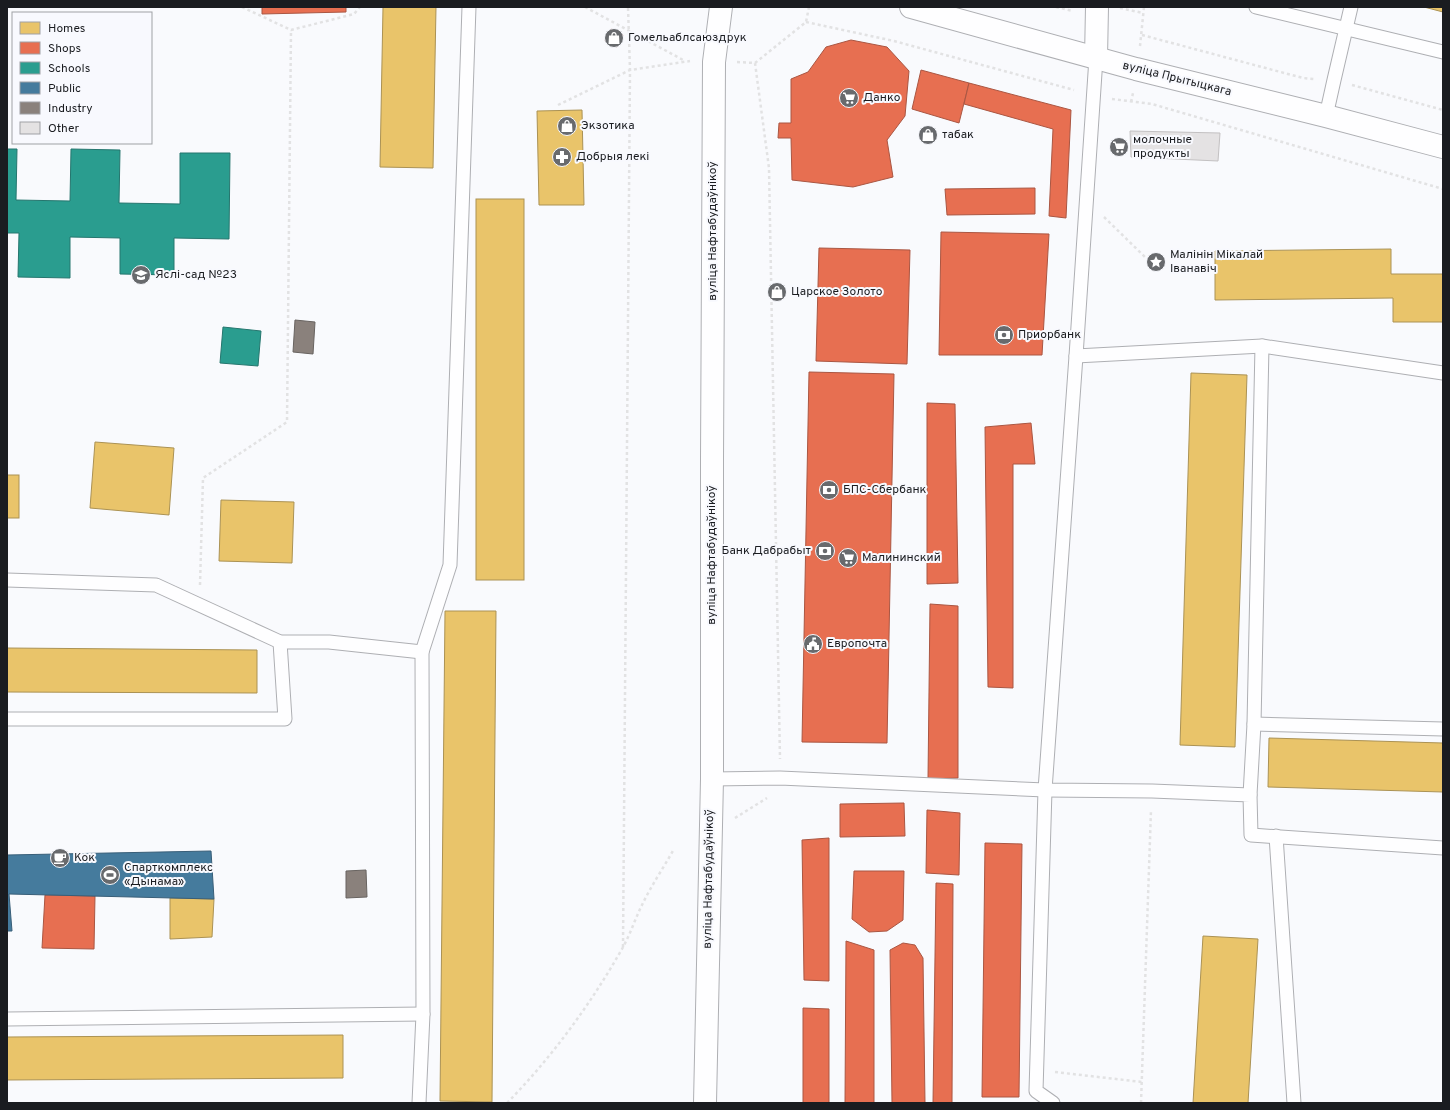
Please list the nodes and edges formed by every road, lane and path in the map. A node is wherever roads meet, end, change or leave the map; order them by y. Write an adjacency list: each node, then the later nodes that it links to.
1 (242, 7): 14 (path)
2 (360, 7): 14 (path)
3 (469, 7): 38 (lane)
4 (585, 7): 15 (path)
5 (628, 7): 15 (path)
6 (721, 7): 20 (main road, вуліца Нафтабудаўнікоў)
7 (809, 7): 12 (path)
8 (912, 7): 18 (main road, вуліца Прытыцкага)
9 (1097, 7): 18 (main road)
10 (1256, 7): 13 (lane)
11 (1351, 7): 13 (lane)
12 (806, 22): 21 (path); 24 (path)
13 (1346, 29): 17 (lane); 23 (lane)
14 (291, 30): 36 (path)
15 (628, 30): 19 (path); 22 (path)
16 (1142, 35): 23 (path)
17 (1443, 52)
18 (1096, 58): 24 (lane); 27 (main road, вуліца Прытыцкага)
19 (686, 61): 20 (path); 22 (path)
20 (714, 62): 21 (path); 43 (main road, вуліца Нафтабудаўнікоў)
21 (755, 62): 42 (path)
22 (630, 70): 25 (path); 51 (path)
23 (1334, 80): 26 (path); 27 (lane)
24 (1094, 96): 29 (path); 30 (lane)
25 (558, 105)
26 (1443, 110)
27 (1326, 116): 28 (main road, вуліца Прытыцкага)
28 (1443, 147)
29 (1443, 189)
30 (1086, 200): 31 (path); 33 (lane)
31 (1146, 258)
32 (1262, 346): 33 (lane); 34 (lane); 40 (lane)
33 (1076, 356): 44 (lane)
34 (1443, 373)
35 (7, 580): 36 (lane)
36 (200, 605): 37 (lane)
37 (280, 642): 38 (lane); 39 (lane)
38 (422, 652): 52 (lane)
39 (7, 719)
40 (1254, 724): 41 (lane); 46 (lane)
41 (1443, 729)
42 (780, 778): 43 (lane); 44 (lane); 47 (path)
43 (712, 779): 58 (main road, вуліца Нафтабудаўнікоў)
44 (1045, 790): 45 (lane); 54 (lane)
45 (1152, 791): 46 (lane); 55 (path)
46 (1250, 794): 48 (lane)
47 (731, 820)
48 (1276, 836): 49 (lane); 61 (lane)
49 (1443, 848)
50 (674, 849): 51 (path)
51 (622, 947): 57 (path)
52 (423, 1014): 53 (lane); 56 (lane)
53 (7, 1019)
54 (1037, 1070): 55 (path); 59 (lane)
55 (1142, 1082): 60 (path)
56 (419, 1103)
57 (507, 1103)
58 (705, 1103)
59 (1053, 1103)
60 (1141, 1103)
61 (1294, 1103)

